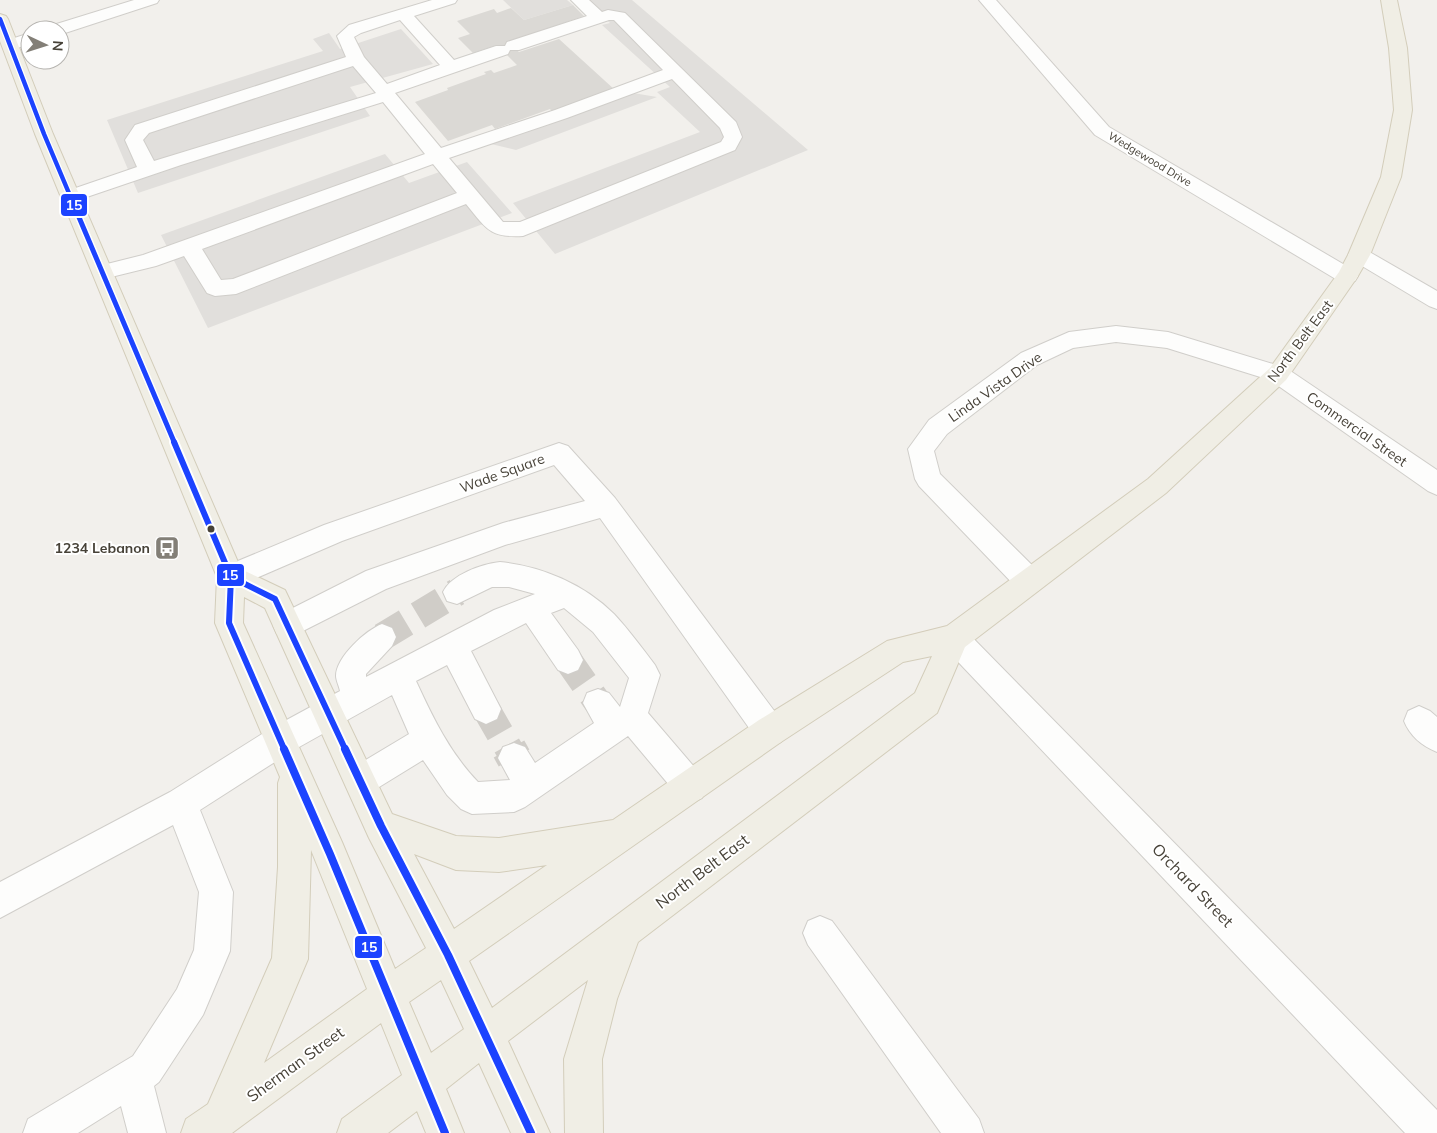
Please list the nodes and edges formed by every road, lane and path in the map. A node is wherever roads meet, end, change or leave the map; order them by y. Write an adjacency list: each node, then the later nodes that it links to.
1 (150, 0): 9 (street)
2 (449, 0): 6 (street)
3 (579, 0): 7 (street)
4 (987, 0): 23 (street, Wedgewood Drive)
5 (1389, 0): 21 (main road, North Belt East)
6 (403, 14): 11 (street); 12 (street)
7 (599, 18): 12 (street); 14 (street)
8 (0, 19): 10 (main road)
9 (70, 26)
10 (20, 41)
11 (356, 60): 15 (street); 17 (street)
12 (450, 67): 15 (street)
13 (30, 70): 19 (main road)
14 (674, 72): 16 (street); 18 (street)
15 (385, 93): 16 (street); 17 (street)
16 (437, 156): 18 (street); 20 (street)
17 (148, 170): 19 (street)
18 (470, 195): 20 (street)
19 (71, 196): 22 (main road)
20 (189, 246): 22 (street)
21 (1359, 255): 23 (main road, North Belt East); 24 (street)
22 (103, 272): 28 (main road)
23 (1347, 276): 25 (main road, North Belt East)
24 (1437, 301)
25 (1278, 374): 26 (street, Commercial Street); 29 (main road, North Belt East); 29 (street, Linda Vista Drive)
26 (1437, 484)
27 (606, 506): 28 (street, Wade Square); 33 (street); 43 (street, Wade Square)
28 (231, 577): 33 (main road); 44 (main road)
29 (1029, 581): 35 (main road, North Belt East)
30 (457, 592): 31 (street)
31 (567, 594): 32 (street); 42 (street)
32 (531, 608): 36 (street); 37 (street)
33 (288, 625): 41 (main road)
34 (382, 637): 39 (street)
35 (954, 638): 43 (main road, North Belt East); 55 (main road, North Belt East); 70 (street, Orchard Street)
36 (453, 646): 38 (street); 40 (street)
37 (568, 660)
38 (400, 676): 39 (street); 45 (street)
39 (357, 698): 41 (street)
40 (486, 709)
41 (328, 713): 44 (street); 48 (main road)
42 (615, 716): 49 (street); 50 (street)
43 (770, 731): 50 (main road, North Belt East)
44 (281, 740): 47 (main road); 51 (street)
45 (427, 740): 48 (street); 49 (street)
46 (514, 758): 49 (street)
47 (294, 772): 58 (main road); 62 (main road)
48 (360, 781): 52 (main road)
49 (531, 784)
50 (692, 786): 53 (main road, North Belt East)
51 (182, 803): 54 (street); 60 (street)
52 (381, 826): 53 (main road); 57 (main road)
53 (622, 834): 57 (main road, North Belt East)
54 (0, 901)
55 (625, 929): 59 (main road, North Belt East); 68 (main road)
56 (820, 933): 69 (street)
57 (448, 955): 58 (main road, North Belt East); 59 (main road)
58 (389, 995): 61 (main road); 62 (main road, Sherman Street)
59 (484, 1034): 61 (main road, North Belt East); 67 (main road)
60 (132, 1077): 63 (street); 64 (street)
61 (423, 1082): 65 (main road); 66 (main road)
62 (210, 1126)
63 (42, 1133)
64 (147, 1133)
65 (356, 1133)
66 (445, 1133)
67 (531, 1133)
68 (584, 1133)
69 (965, 1133)
70 (1432, 1133)

